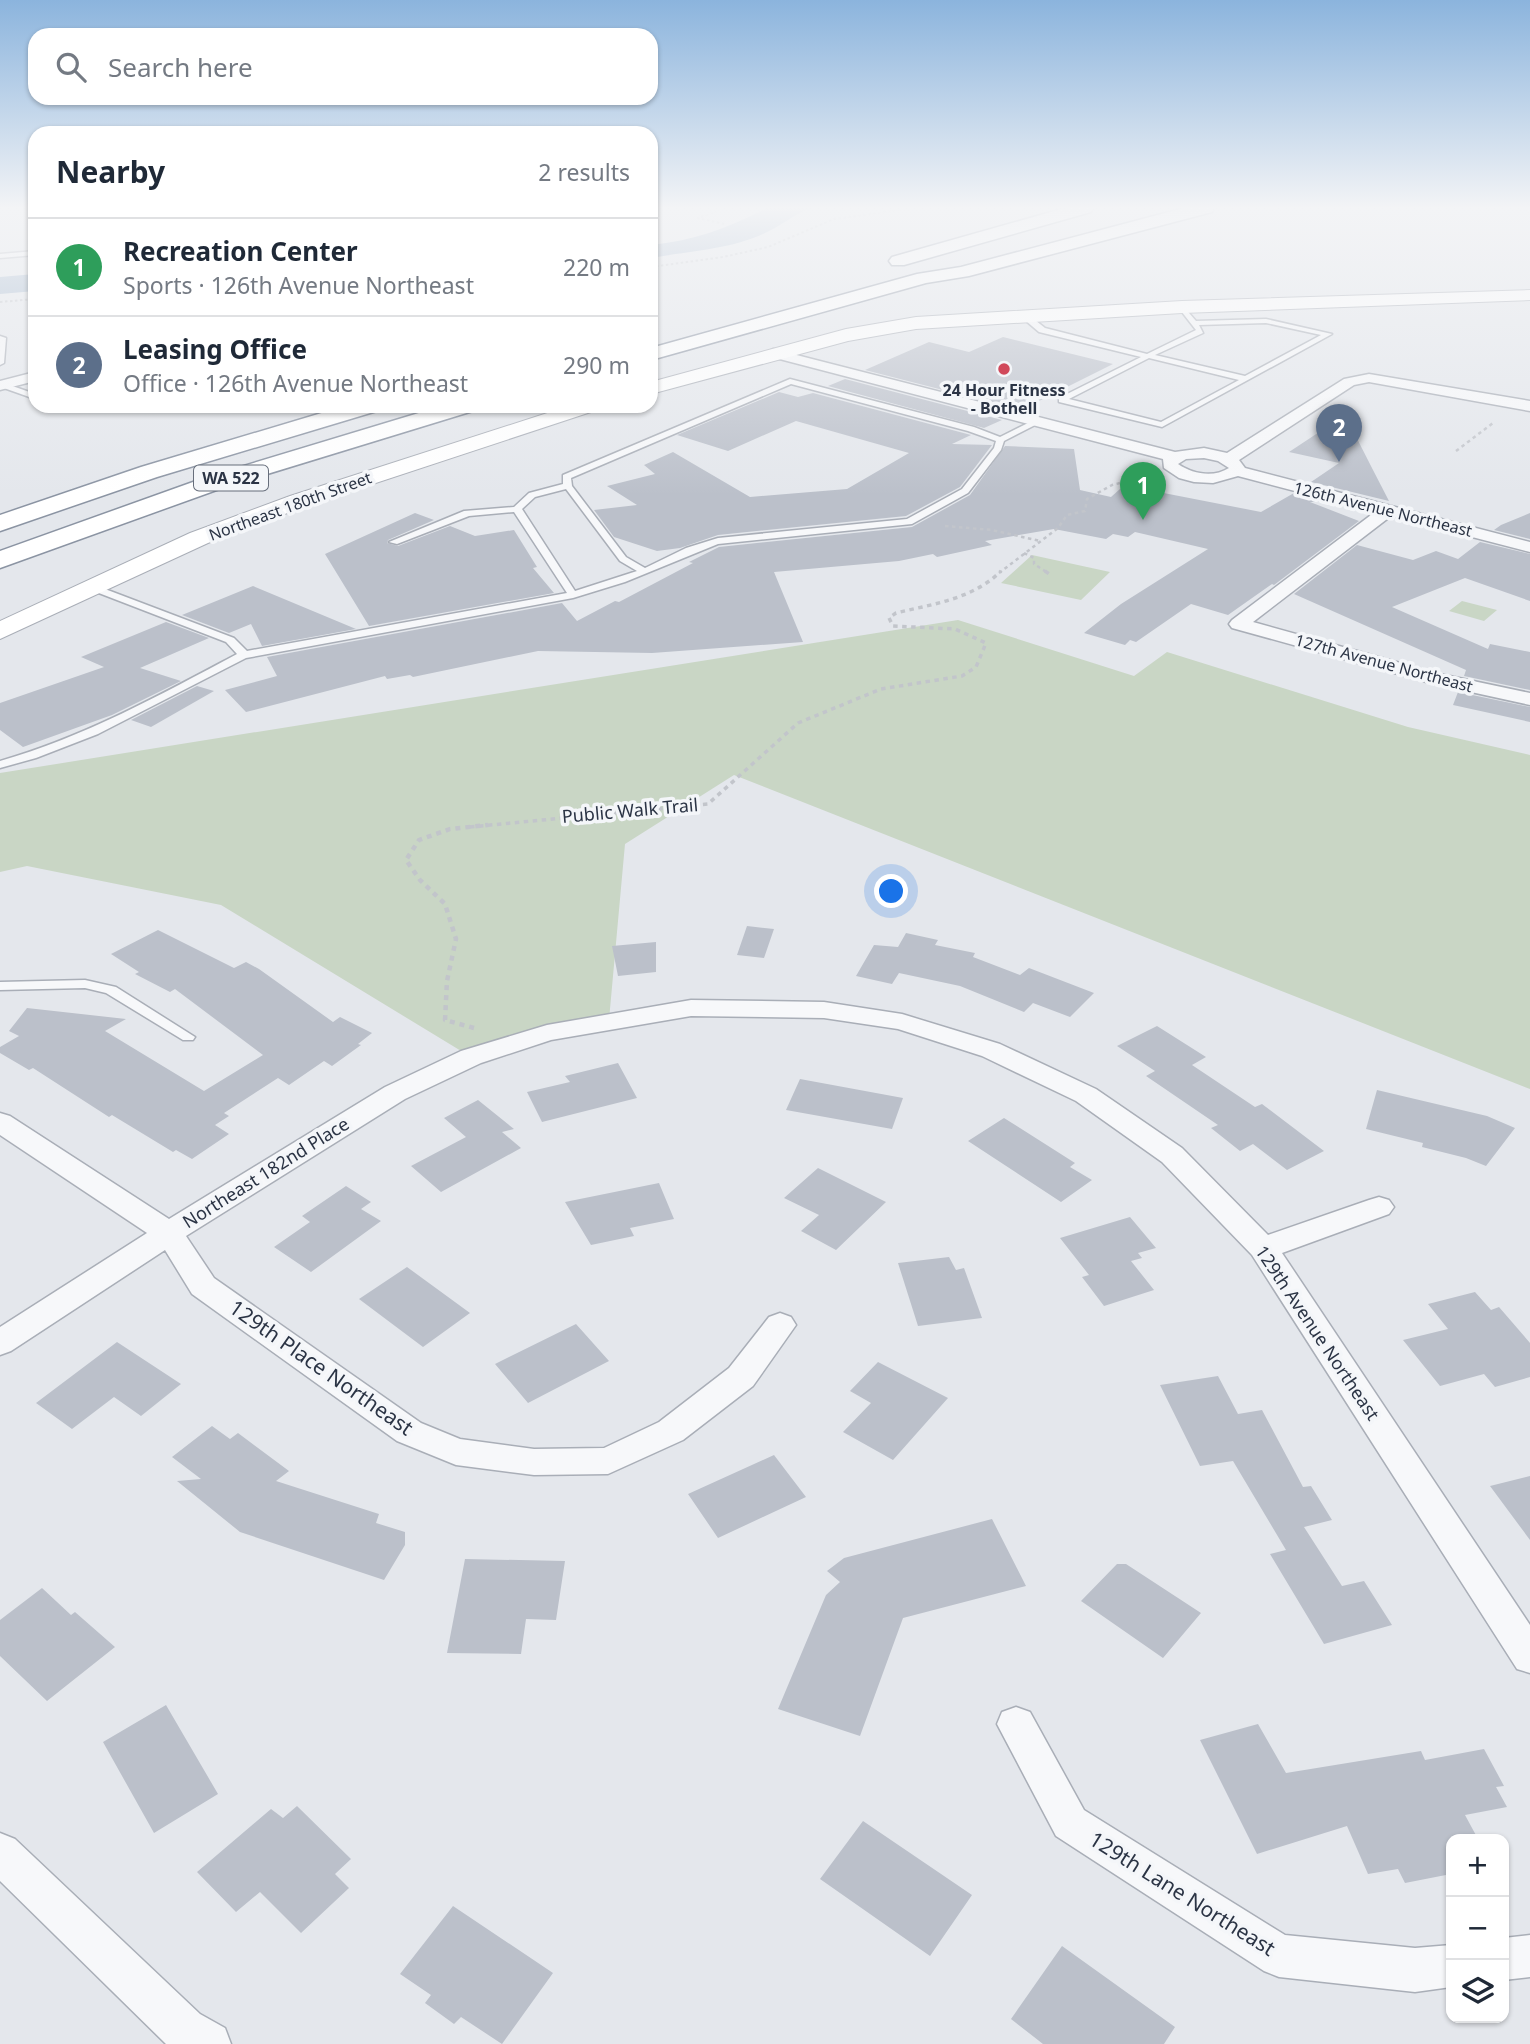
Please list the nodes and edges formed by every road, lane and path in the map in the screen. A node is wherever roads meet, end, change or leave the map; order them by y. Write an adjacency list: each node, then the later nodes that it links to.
1 (833, 303): 7 (highway)
2 (1287, 303): 3 (main road)
3 (1182, 307): 4 (main road); 5 (lane)
4 (1020, 315): 8 (main road); 9 (lane)
5 (1195, 323): 9 (lane); 13 (lane)
6 (0, 338): 10 (lane)
7 (658, 352)
8 (773, 353): 15 (main road); 22 (street)
9 (1148, 356): 13 (lane); 13 (lane)
10 (0, 363)
11 (28, 378): 14 (street)
12 (1369, 378): 17 (street); 30 (street)
13 (1246, 379)
14 (3, 384): 16 (lane)
15 (658, 386)
16 (28, 394)
17 (1483, 397): 18 (street); 24 (path)
18 (1530, 406)
19 (346, 413): 36 (highway, WA 522)
20 (442, 413): 42 (highway, WA 522)
21 (569, 413): 45 (main road, Northeast 180th Street)
22 (1039, 421): 26 (lane); 27 (street)
23 (1483, 423): 24 (path)
24 (1492, 424): 25 (path); 28 (path)
25 (1504, 427)
26 (1000, 440): 33 (lane); 37 (lane)
27 (1143, 448): 29 (street); 31 (path)
28 (1456, 451)
29 (1176, 463): 30 (street, 126th Avenue Northeast); 30 (street); 31 (path, Public Walk Trail)
30 (1233, 465): 35 (street, 126th Avenue Northeast)
31 (1144, 478): 32 (path); 38 (path, Public Walk Trail)
32 (1153, 482)
33 (568, 486): 34 (lane); 43 (lane)
34 (517, 509): 39 (lane); 46 (lane)
35 (1387, 511): 40 (street, 126th Avenue Northeast); 49 (street, 127th Avenue Northeast)
36 (0, 523)
37 (900, 524): 38 (path); 43 (lane)
38 (1041, 541): 41 (path, Public Walk Trail)
39 (394, 542)
40 (1530, 547)
41 (1024, 553): 44 (path); 54 (path, Public Walk Trail)
42 (0, 560)
43 (644, 571): 46 (lane)
44 (1052, 576)
45 (94, 588): 47 (main road, Northeast 180th Street); 48 (lane)
46 (573, 595): 48 (lane)
47 (0, 631)
48 (243, 655): 50 (lane)
49 (1530, 699)
50 (0, 765)
51 (0, 986): 53 (lane)
52 (547, 1033): 54 (street, Northeast 182nd Place); 58 (street, 129th Avenue Northeast)
53 (188, 1037)
54 (501, 1046): 57 (street, Northeast 182nd Place)
55 (0, 1122): 57 (street, 129th Place Northeast)
56 (1380, 1207): 58 (street)
57 (169, 1233): 59 (street, 129th Place Northeast); 60 (street, Northeast 182nd Place)
58 (1263, 1248): 61 (street, 129th Avenue Northeast)
59 (780, 1325)
60 (0, 1343)
61 (1530, 1657)
62 (1016, 1724): 66 (street, 129th Lane Northeast)
63 (0, 1853): 67 (street)
64 (1530, 1956): 65 (street)
65 (1509, 1958)
66 (1446, 1967)
67 (209, 2044)

